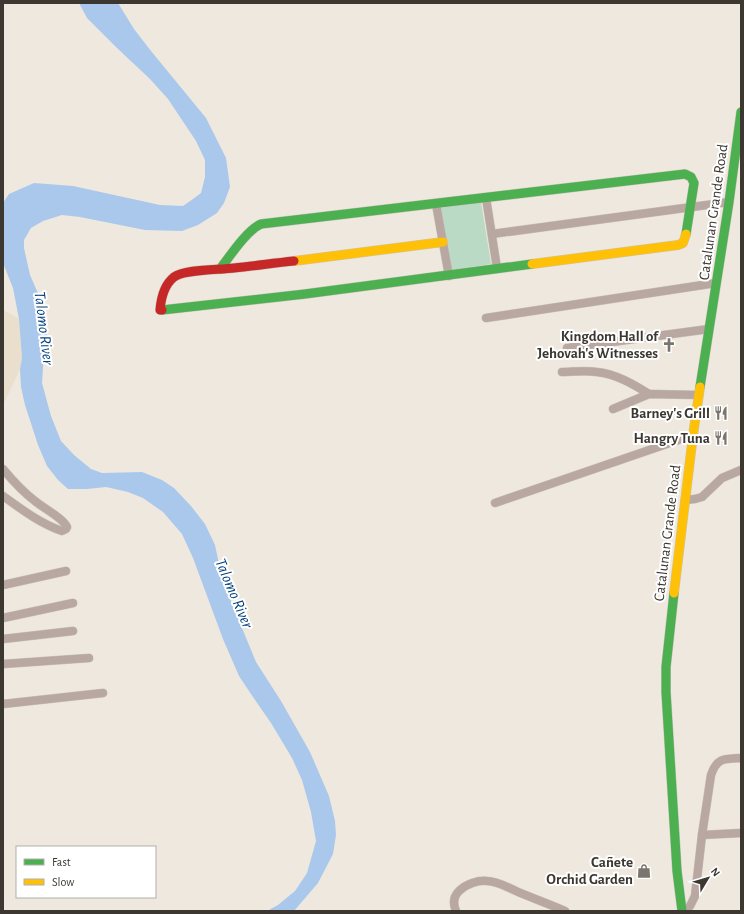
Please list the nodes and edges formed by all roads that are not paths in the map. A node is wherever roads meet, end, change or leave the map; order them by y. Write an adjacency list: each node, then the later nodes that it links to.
1 (741, 112): 3 (street, Catalunan Grande Road)
2 (486, 198): 4 (street); 5 (street); 6 (street)
3 (729, 202): 5 (street); 11 (street, Catalunan Grande Road)
4 (436, 204): 7 (street); 9 (street)
5 (690, 208): 6 (street); 8 (street)
6 (492, 234): 8 (street)
7 (443, 242): 9 (street); 10 (street)
8 (497, 268): 10 (street)
9 (220, 270): 10 (street)
10 (449, 276)
11 (716, 284): 12 (street); 13 (street, Catalunan Grande Road)
12 (486, 318)
13 (709, 329): 14 (street); 17 (street, Catalunan Grande Road)
14 (567, 348)
15 (562, 372): 16 (street)
16 (649, 394): 17 (street); 18 (street)
17 (699, 395): 19 (street, Catalunan Grande Road)
18 (614, 409)
19 (693, 434): 24 (street, Catalunan Grande Road); 25 (street)
20 (3, 469): 23 (street)
21 (737, 472): 22 (street); 24 (street)
22 (741, 479)
23 (3, 496)
24 (685, 500): 41 (street, Catalunan Grande Road)
25 (495, 503)
26 (66, 571): 27 (street)
27 (3, 585)
28 (73, 603): 29 (street)
29 (3, 618)
30 (72, 631): 31 (street)
31 (3, 639)
32 (89, 658): 33 (street)
33 (3, 664)
34 (103, 693): 35 (street)
35 (3, 704)
36 (741, 758): 38 (street)
37 (741, 833): 38 (street)
38 (702, 835): 41 (street)
39 (456, 911): 40 (street)
40 (565, 911)
41 (683, 911)

